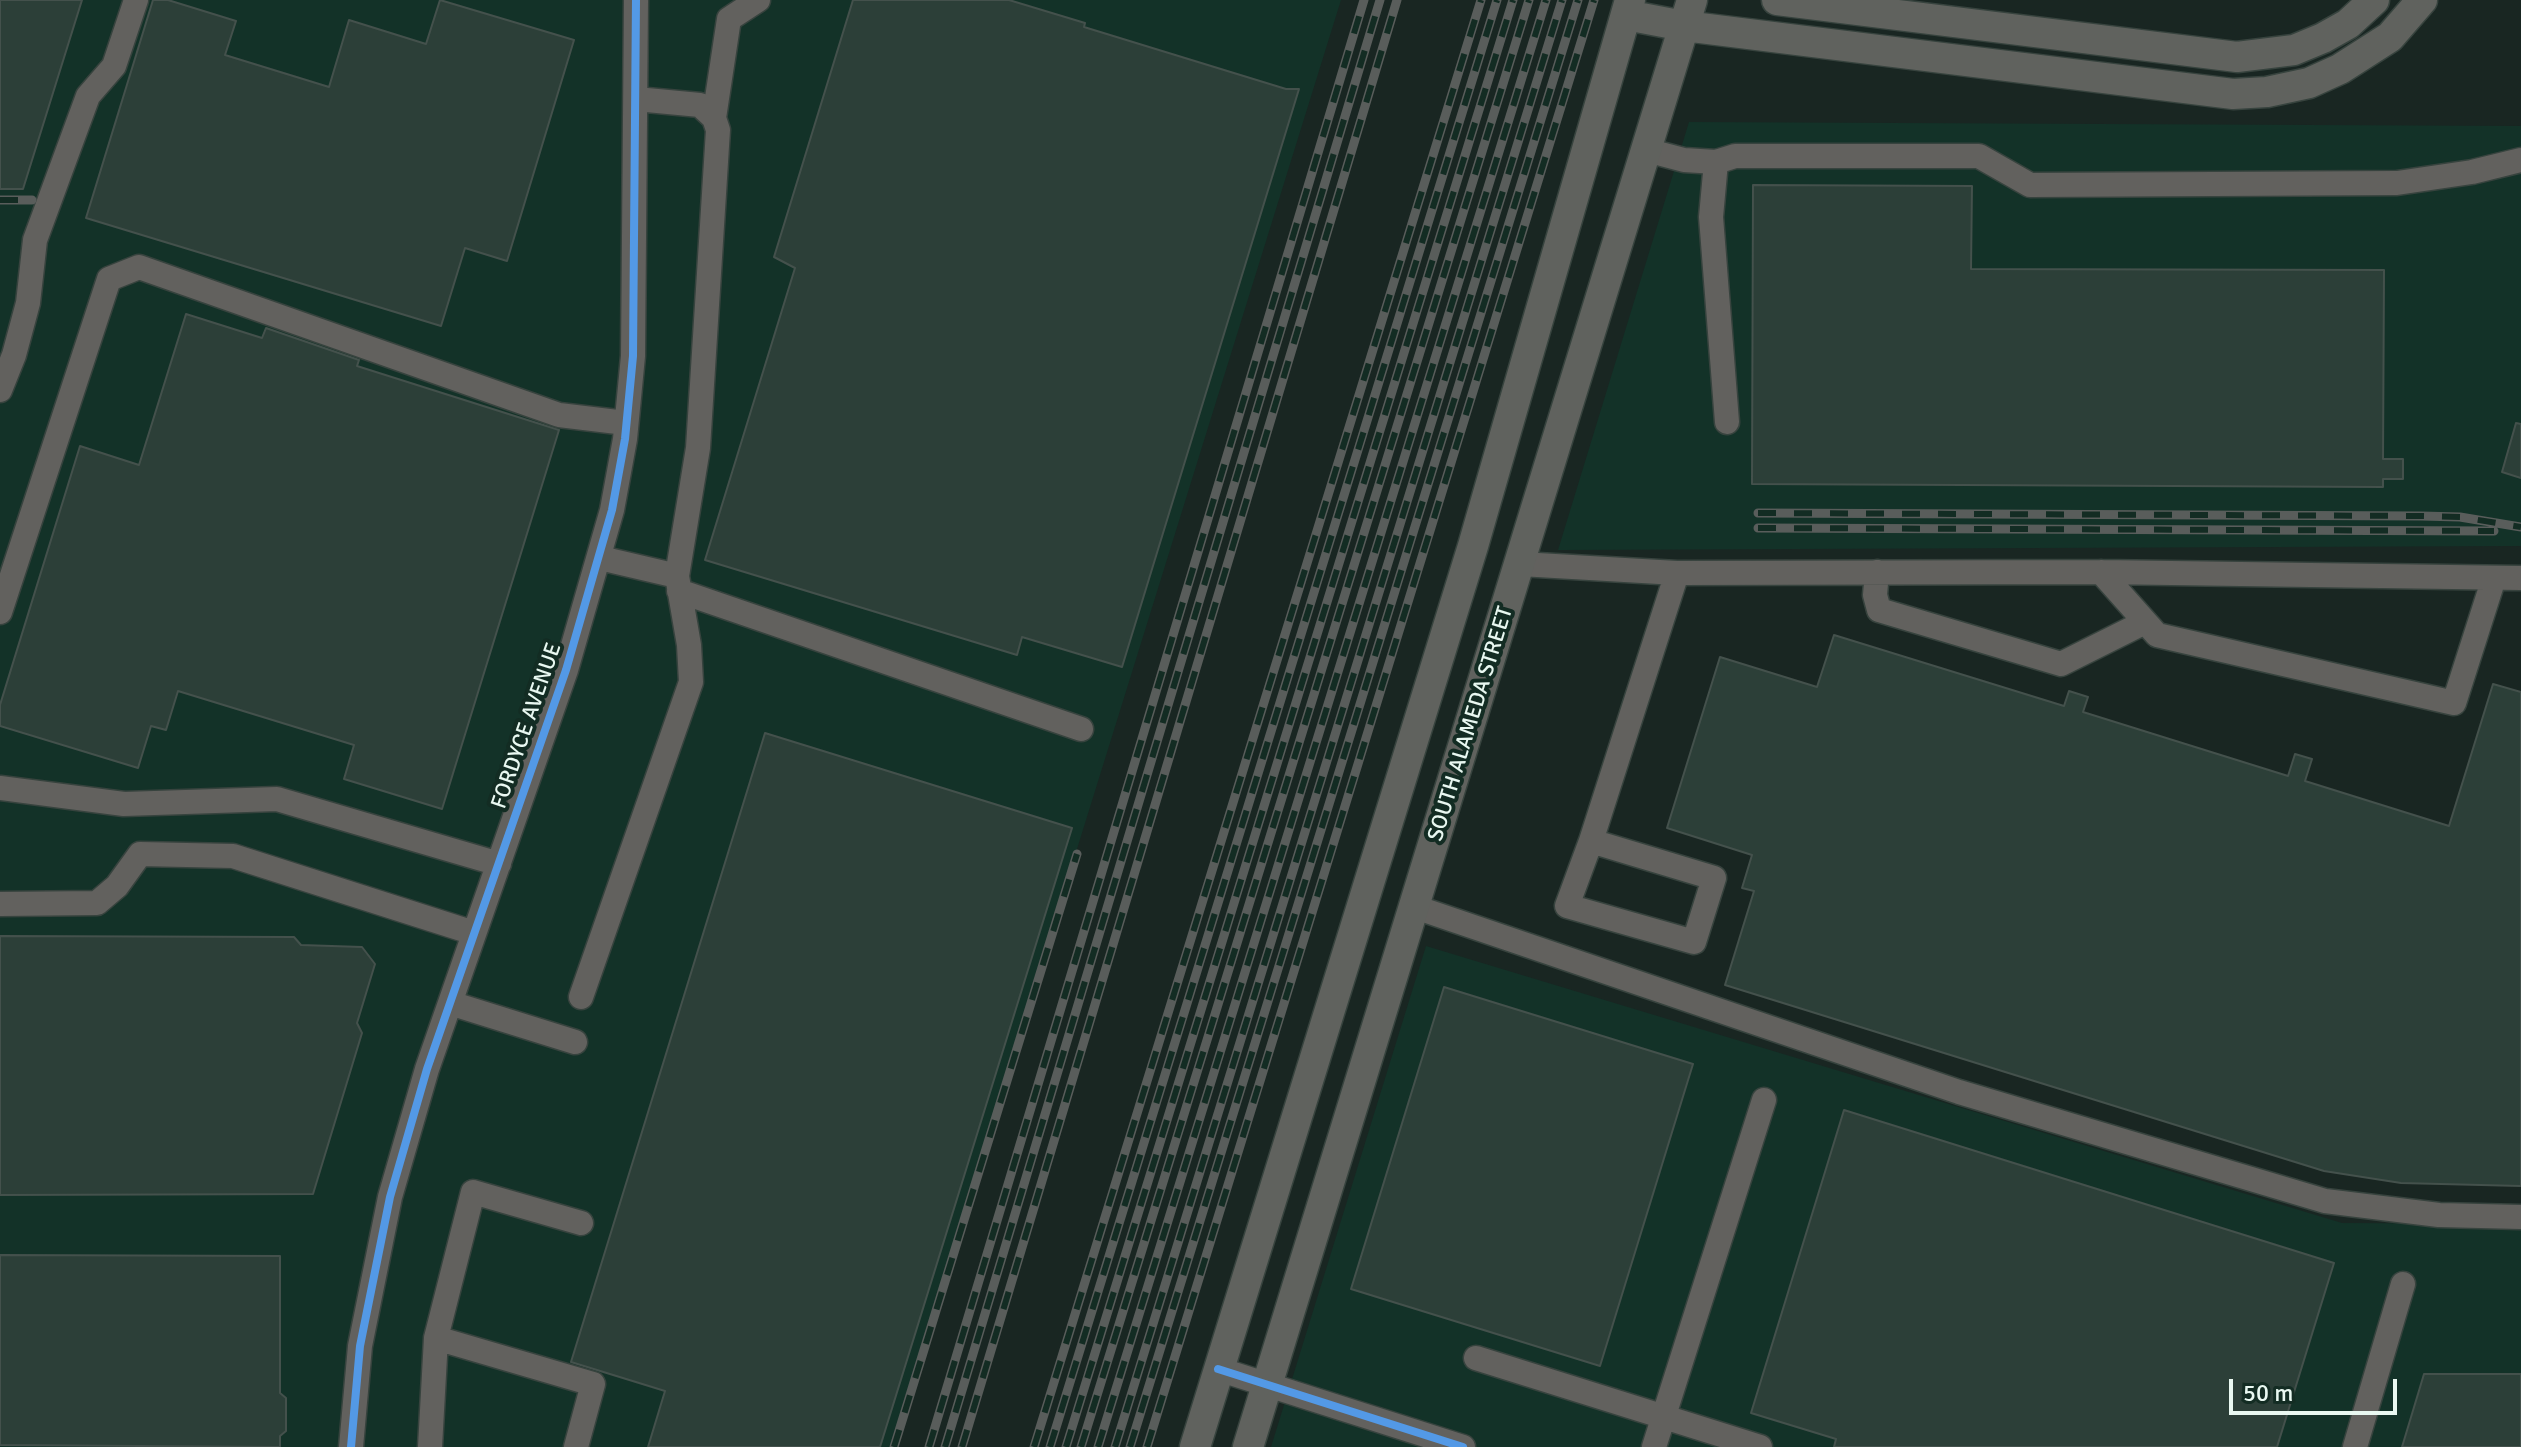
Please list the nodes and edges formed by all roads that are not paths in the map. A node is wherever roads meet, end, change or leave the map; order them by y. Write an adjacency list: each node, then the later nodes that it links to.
1 (136, 0): 14 (street)
2 (636, 0): 9 (street, FORDYCE AVENUE)
3 (758, 0): 10 (street)
4 (1777, 0): 5 (main road)
5 (2374, 0)
6 (2422, 0): 8 (main road)
7 (1628, 8): 8 (main road); 17 (main road)
8 (1688, 13): 11 (main road, SOUTH ALAMEDA STREET)
9 (636, 99): 10 (street); 16 (street, FORDYCE AVENUE)
10 (714, 118): 25 (street)
11 (1646, 150): 13 (street); 19 (main road, SOUTH ALAMEDA STREET)
12 (2521, 160): 13 (street)
13 (1716, 162): 15 (street)
14 (0, 390)
15 (1727, 422)
16 (626, 423): 18 (street, FORDYCE AVENUE); 26 (street)
17 (1473, 546): 19 (main road); 44 (main road)
18 (600, 558): 25 (street); 31 (street, FORDYCE AVENUE)
19 (1520, 564): 22 (street); 33 (main road, SOUTH ALAMEDA STREET)
20 (1877, 572): 21 (street); 22 (street); 27 (street)
21 (2101, 572): 23 (street); 27 (street)
22 (1677, 573): 30 (street)
23 (2494, 578): 24 (street); 27 (street)
24 (2521, 578)
25 (678, 583): 28 (street); 35 (street)
26 (0, 612)
27 (2145, 622)
28 (1081, 729)
29 (0, 788): 31 (street)
30 (1591, 841): 30 (street)
31 (499, 864): 34 (street, FORDYCE AVENUE)
32 (0, 904): 34 (street)
33 (1415, 907): 39 (street); 45 (main road, SOUTH ALAMEDA STREET)
34 (474, 933): 36 (street, FORDYCE AVENUE)
35 (581, 997)
36 (450, 1003): 37 (street); 47 (street, FORDYCE AVENUE)
37 (575, 1042)
38 (1764, 1100): 46 (street)
39 (2521, 1217)
40 (581, 1223): 42 (street)
41 (2403, 1284): 55 (street)
42 (436, 1338): 48 (street); 49 (street)
43 (1476, 1358): 46 (street)
44 (1218, 1369): 45 (street); 50 (main road)
45 (1268, 1384): 51 (main road, SOUTH ALAMEDA STREET); 52 (street)
46 (1664, 1414): 53 (street); 54 (street)
47 (351, 1447)
48 (430, 1447)
49 (576, 1447)
50 (1195, 1447)
51 (1248, 1447)
52 (1463, 1447)
53 (1654, 1447)
54 (1760, 1447)
55 (2355, 1447)

